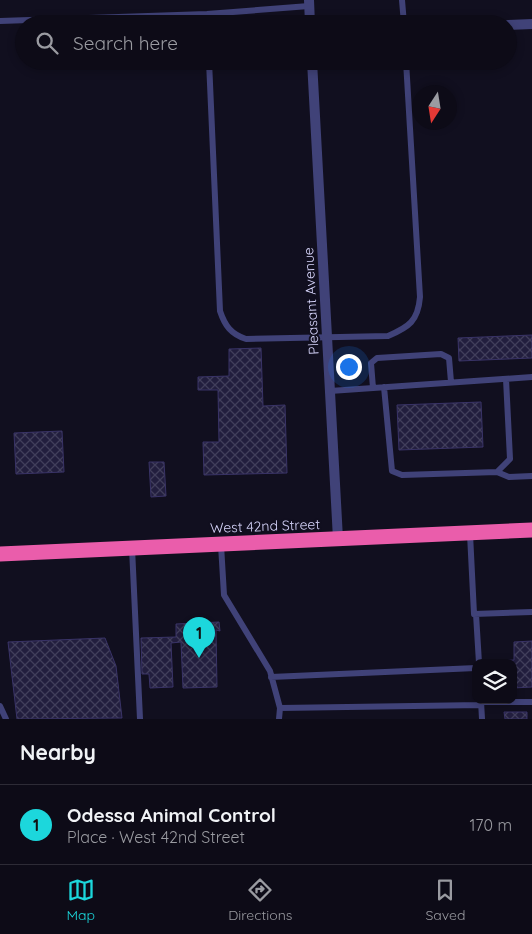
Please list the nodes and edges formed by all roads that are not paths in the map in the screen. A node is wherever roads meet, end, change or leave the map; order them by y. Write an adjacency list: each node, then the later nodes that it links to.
1 (402, 0): 5 (lane)
2 (309, 3): 3 (lane)
3 (207, 14): 4 (lane)
4 (177, 15)
5 (403, 15)
6 (15, 20): 7 (lane)
7 (0, 21)
8 (532, 24): 9 (street)
9 (517, 25)
10 (209, 70): 13 (lane)
11 (312, 70): 13 (street, Pleasant Avenue)
12 (407, 70): 13 (lane)
13 (327, 336): 19 (street, Pleasant Avenue)
14 (532, 377): 15 (lane)
15 (506, 379): 16 (lane); 20 (lane)
16 (452, 382): 17 (lane); 18 (lane)
17 (384, 387): 18 (lane); 20 (lane)
18 (372, 388): 19 (lane)
19 (330, 390): 24 (street, Pleasant Avenue)
20 (497, 472): 21 (lane)
21 (532, 476)
22 (532, 530): 23 (highway, West 42nd Street)
23 (470, 533): 24 (highway, West 42nd Street); 29 (lane)
24 (338, 539): 25 (highway, West 42nd Street)
25 (221, 544): 26 (highway, West 42nd Street); 32 (lane)
26 (132, 547): 27 (highway, West 42nd Street); 40 (lane)
27 (0, 554)
28 (532, 612): 29 (lane)
29 (476, 614): 30 (lane)
30 (479, 659)
31 (472, 668): 32 (lane)
32 (271, 676): 38 (lane)
33 (472, 702): 38 (lane)
34 (517, 702): 35 (lane)
35 (532, 702)
36 (481, 704): 42 (lane)
37 (0, 706): 39 (lane)
38 (280, 708): 41 (lane)
39 (6, 719)
40 (140, 719)
41 (279, 719)
42 (482, 719)

